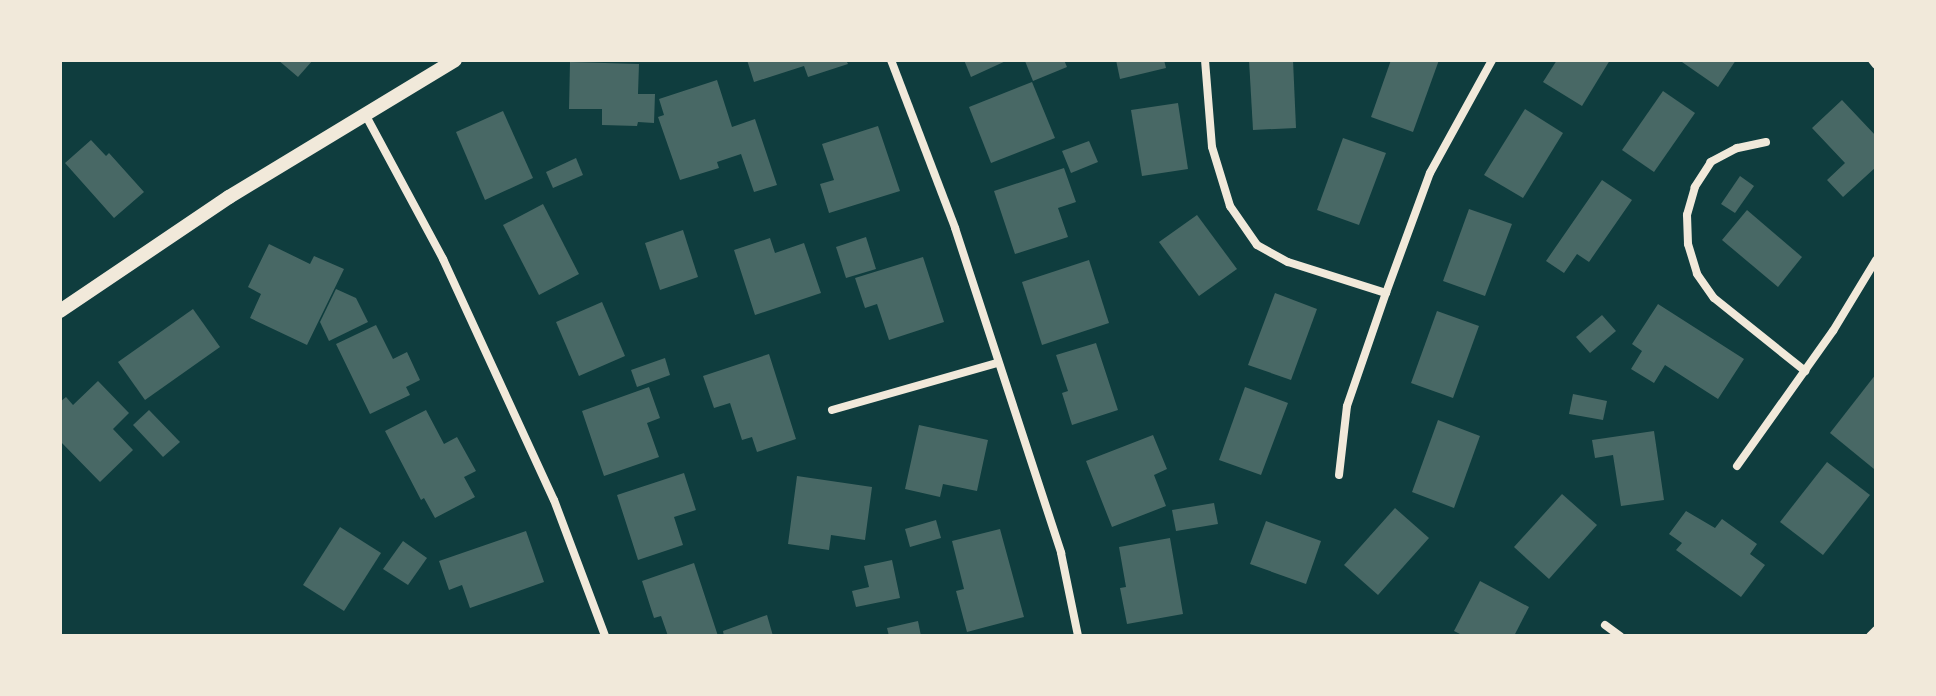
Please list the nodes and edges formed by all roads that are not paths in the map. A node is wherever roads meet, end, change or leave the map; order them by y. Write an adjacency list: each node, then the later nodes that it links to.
1 (455, 60): 5 (street)
2 (891, 60): 10 (street)
3 (1205, 60): 8 (street)
4 (1492, 60): 8 (street)
5 (365, 114): 9 (street); 17 (street)
6 (1766, 142): 11 (street)
7 (1876, 260): 11 (street)
8 (1386, 293): 14 (street)
9 (60, 311)
10 (997, 363): 12 (street); 18 (street)
11 (1805, 371): 13 (street)
12 (832, 410)
13 (1737, 466)
14 (1339, 475)
15 (1605, 625): 19 (street)
16 (1876, 630): 20 (street)
17 (602, 635)
18 (1078, 636)
19 (1620, 636)
20 (1870, 636)

